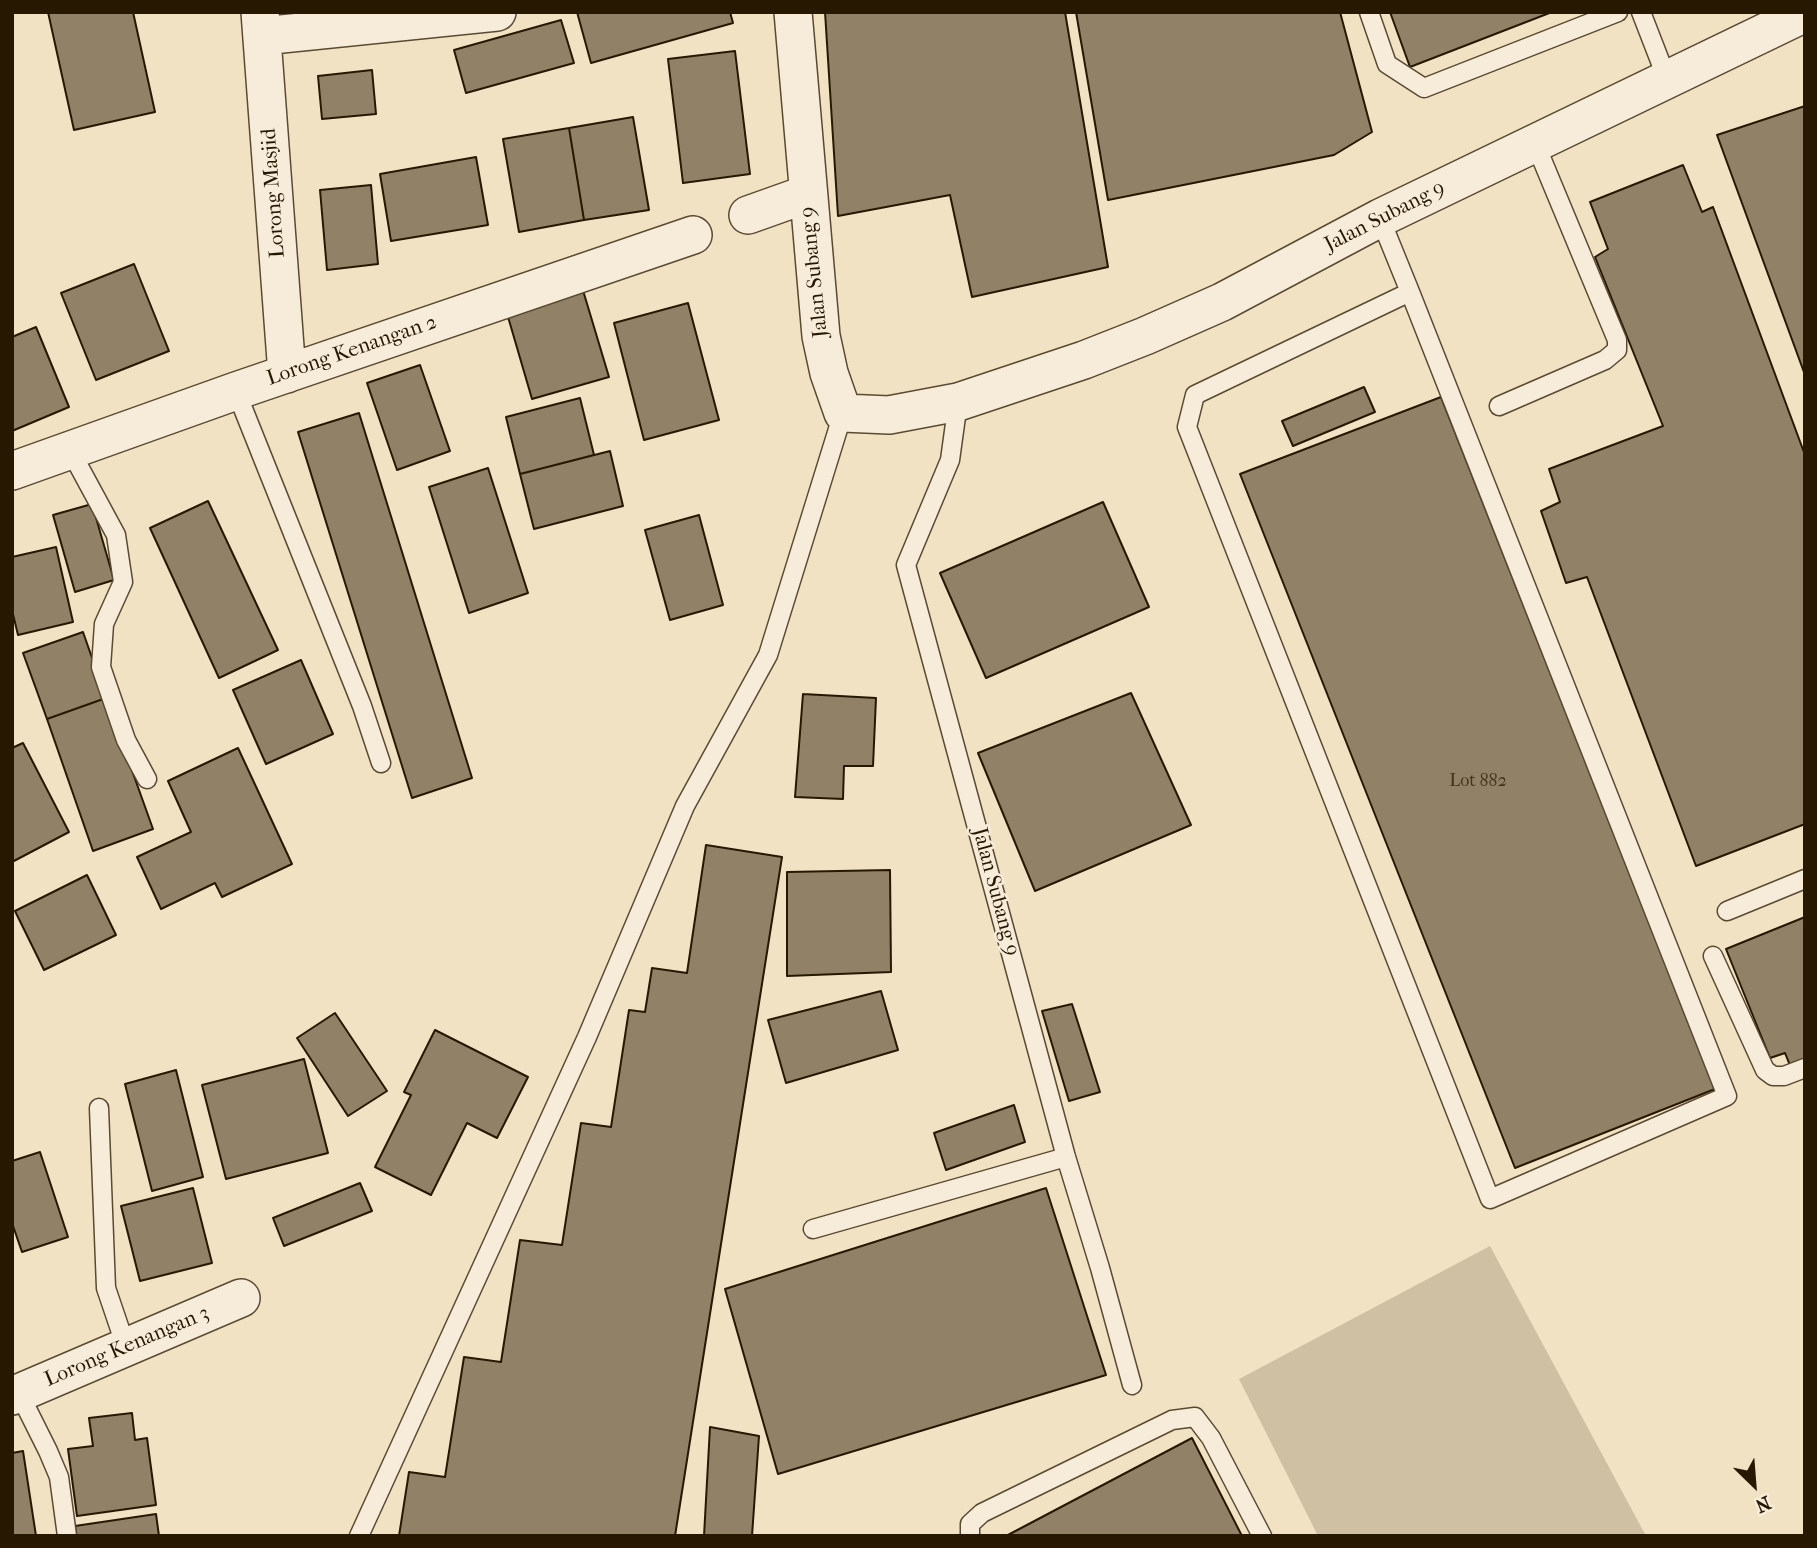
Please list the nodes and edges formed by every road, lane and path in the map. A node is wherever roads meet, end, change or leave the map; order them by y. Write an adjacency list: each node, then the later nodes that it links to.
1 (497, 12): 7 (street)
2 (793, 12): 10 (street, Jalan Subang 9)
3 (1369, 12): 4 (lane)
4 (1618, 12)
5 (1642, 12): 8 (lane)
6 (1805, 13): 8 (street, Jalan Subang 9)
7 (261, 24): 15 (street, Lorong Masjid)
8 (1667, 79): 9 (street, Jalan Subang 9)
9 (1535, 143): 12 (street, Jalan Subang 9); 18 (lane)
10 (807, 194): 11 (street); 19 (street, Jalan Subang 9)
11 (748, 215)
12 (1380, 218): 14 (lane); 17 (street, Jalan Subang 9)
13 (693, 235): 15 (street, Lorong Kenangan 2)
14 (1410, 292): 14 (lane)
15 (287, 373): 16 (street, Lorong Kenangan 2)
16 (236, 391): 20 (street, Lorong Kenangan 2); 22 (lane)
17 (957, 402): 19 (street, Jalan Subang 9); 29 (lane, Jalan Subang 9)
18 (1499, 406)
19 (844, 413): 36 (lane)
20 (70, 450): 21 (street, Lorong Kenangan 2); 23 (lane)
21 (12, 471)
22 (381, 763)
23 (147, 779)
24 (1805, 879): 25 (lane)
25 (1727, 911)
26 (1713, 956): 27 (lane)
27 (1805, 1068)
28 (99, 1108): 32 (lane)
29 (1066, 1157): 30 (lane); 33 (lane, Jalan Subang 9)
30 (813, 1229)
31 (241, 1298): 32 (street, Lorong Kenangan 3)
32 (126, 1348): 34 (street, Lorong Kenangan 3)
33 (1132, 1385)
34 (15, 1395): 35 (lane)
35 (67, 1536)
36 (359, 1536)
37 (970, 1536): 38 (lane)
38 (1262, 1536)

